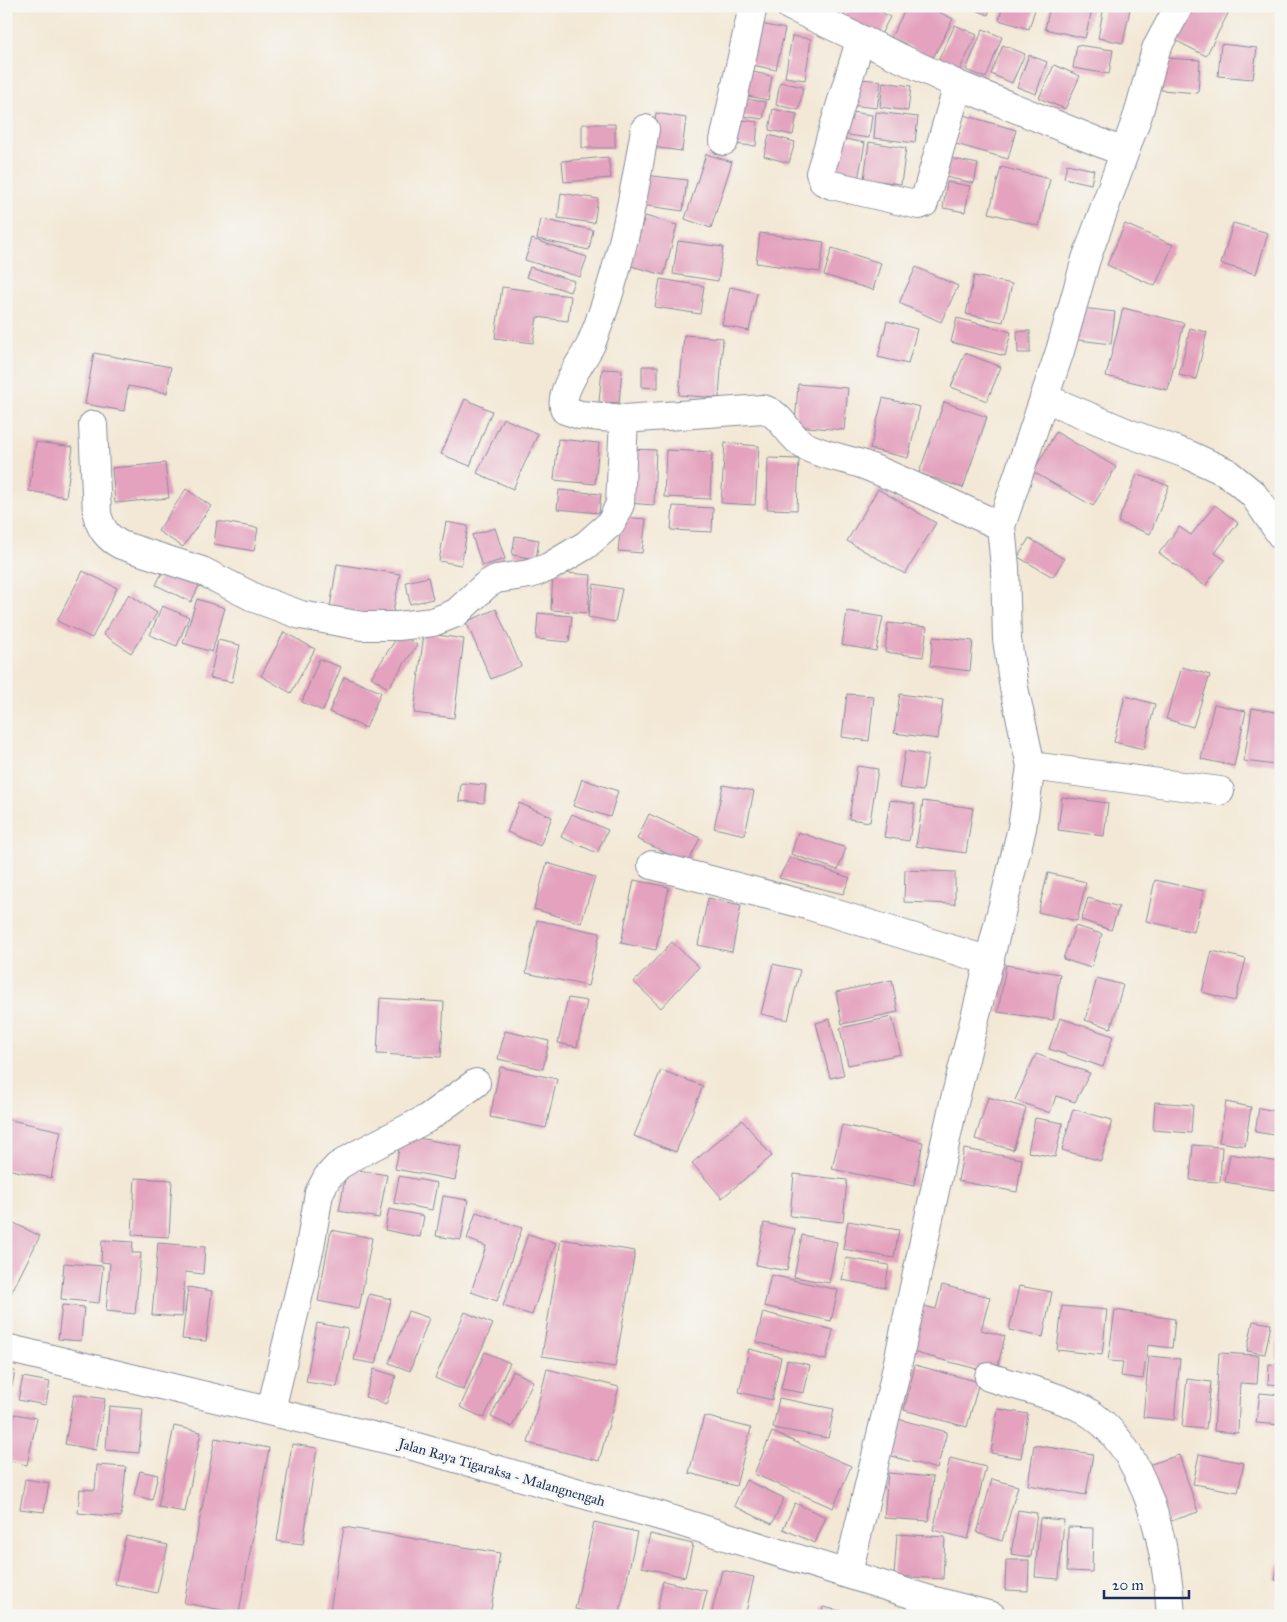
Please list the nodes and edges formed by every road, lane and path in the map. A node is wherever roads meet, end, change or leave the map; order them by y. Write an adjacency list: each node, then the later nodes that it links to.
1 (753, 6): 7 (street)
2 (790, 6): 4 (street)
3 (1179, 6): 8 (street)
4 (860, 41): 5 (street); 5 (street)
5 (958, 85): 8 (street)
6 (645, 129): 10 (street)
7 (724, 141)
8 (1123, 152): 9 (street)
9 (1045, 398): 12 (street); 13 (street)
10 (624, 419): 11 (street); 12 (street)
11 (93, 426)
12 (1001, 526): 14 (street)
13 (1281, 535)
14 (1031, 766): 15 (street); 17 (street)
15 (1220, 790)
16 (652, 865): 17 (street)
17 (990, 961): 22 (street)
18 (476, 1083): 21 (street)
19 (6, 1348): 21 (street, Jalan Raya Tigaraksa - Malangnengah)
20 (989, 1377): 24 (street)
21 (272, 1410): 22 (street, Jalan Raya Tigaraksa - Malangnengah)
22 (848, 1573): 23 (street, Jalan Raya Tigaraksa - Malangnengah)
23 (992, 1616)
24 (1172, 1616)

